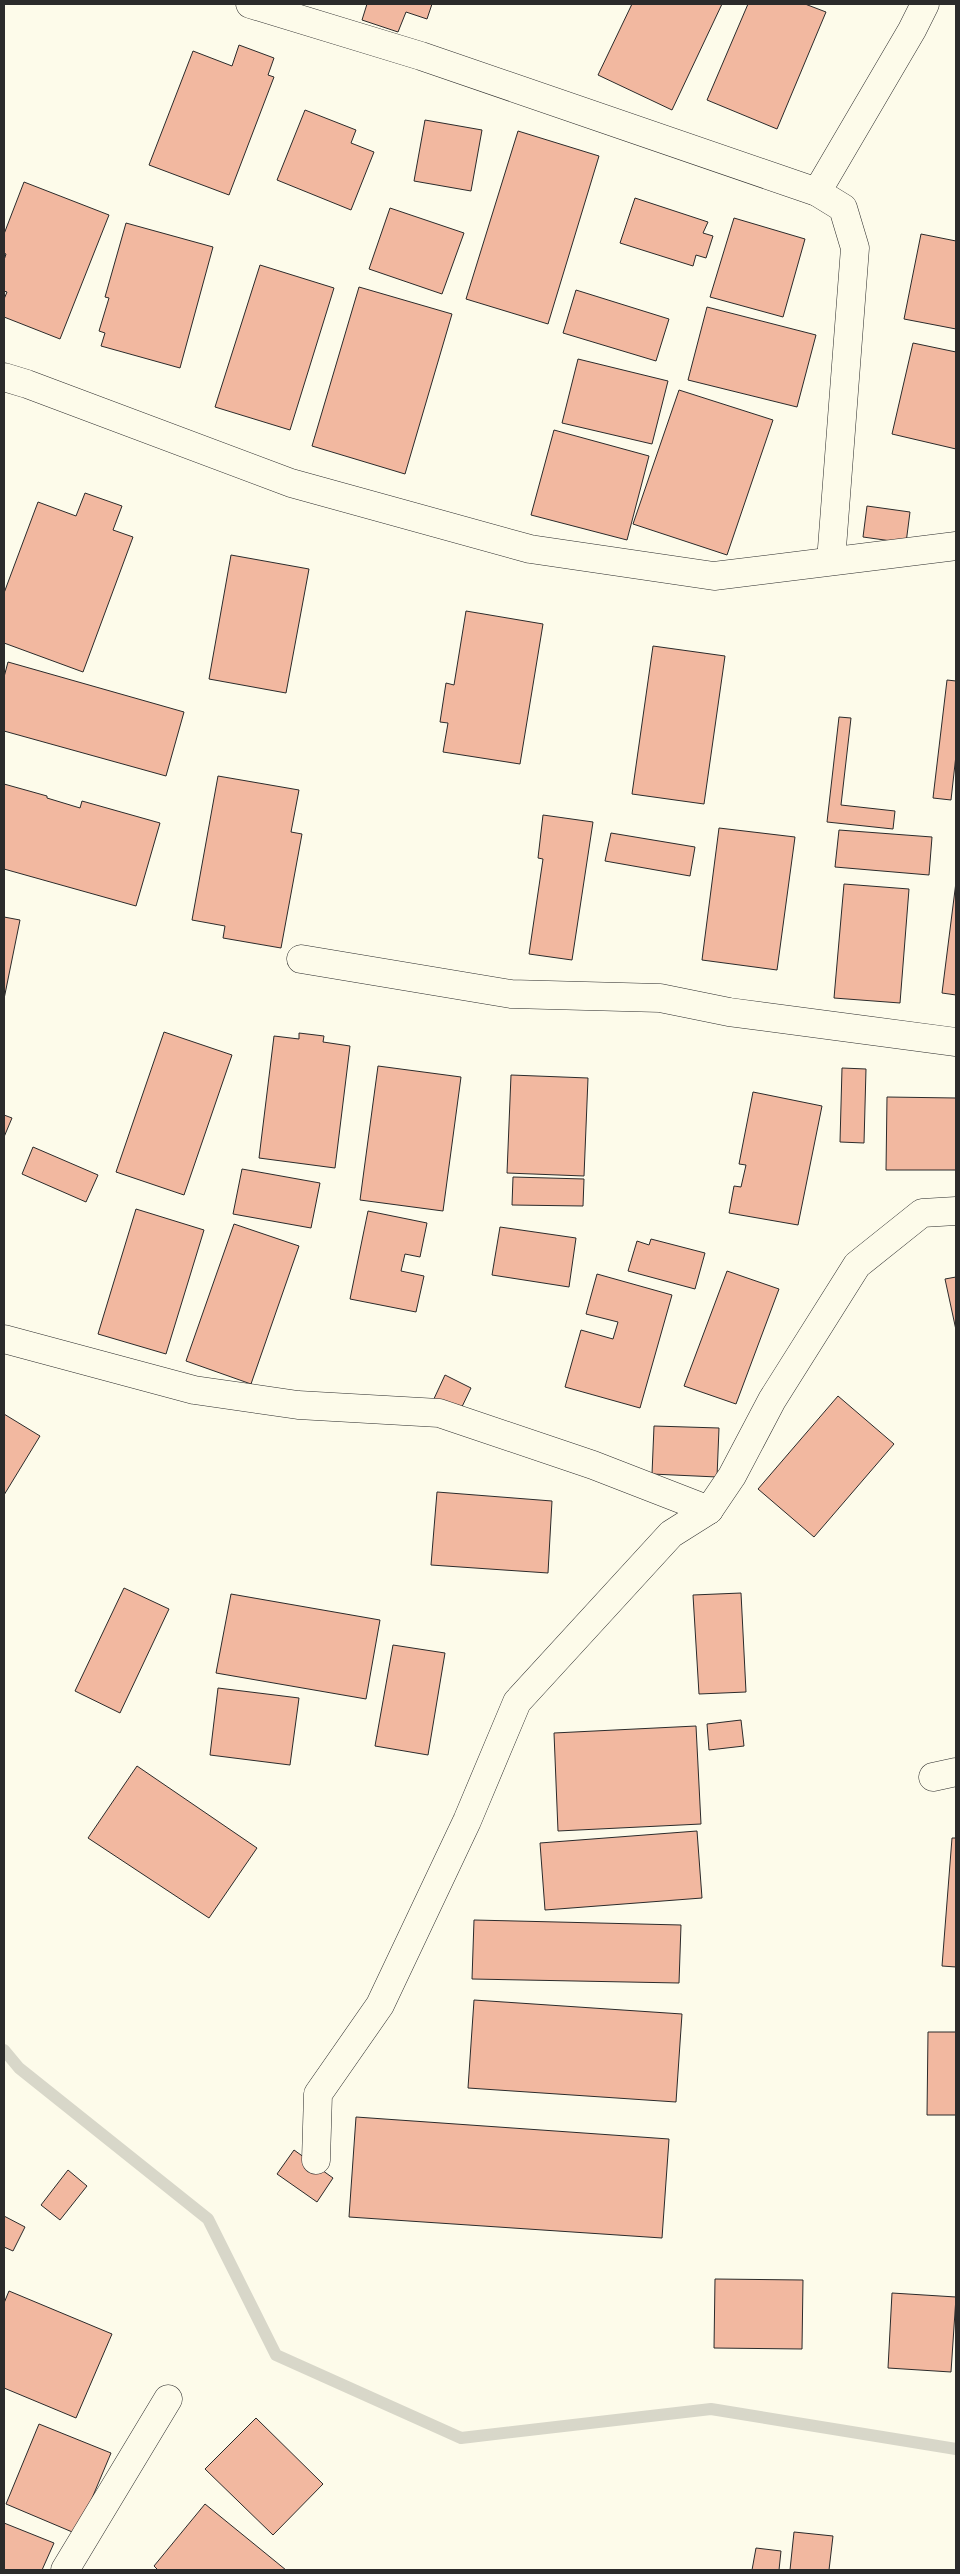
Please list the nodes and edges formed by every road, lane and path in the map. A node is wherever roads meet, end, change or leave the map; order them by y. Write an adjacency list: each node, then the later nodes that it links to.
1 (250, 4): 3 (street)
2 (924, 4): 3 (street)
3 (817, 192): 6 (street)
4 (4, 377): 6 (street)
5 (956, 546): 6 (street)
6 (831, 561)
7 (301, 959): 8 (street)
8 (956, 1042)
9 (956, 1211): 11 (street)
10 (4, 1339): 11 (street)
11 (709, 1510): 12 (street)
12 (316, 2160)
13 (168, 2399): 14 (street)
14 (65, 2570)

